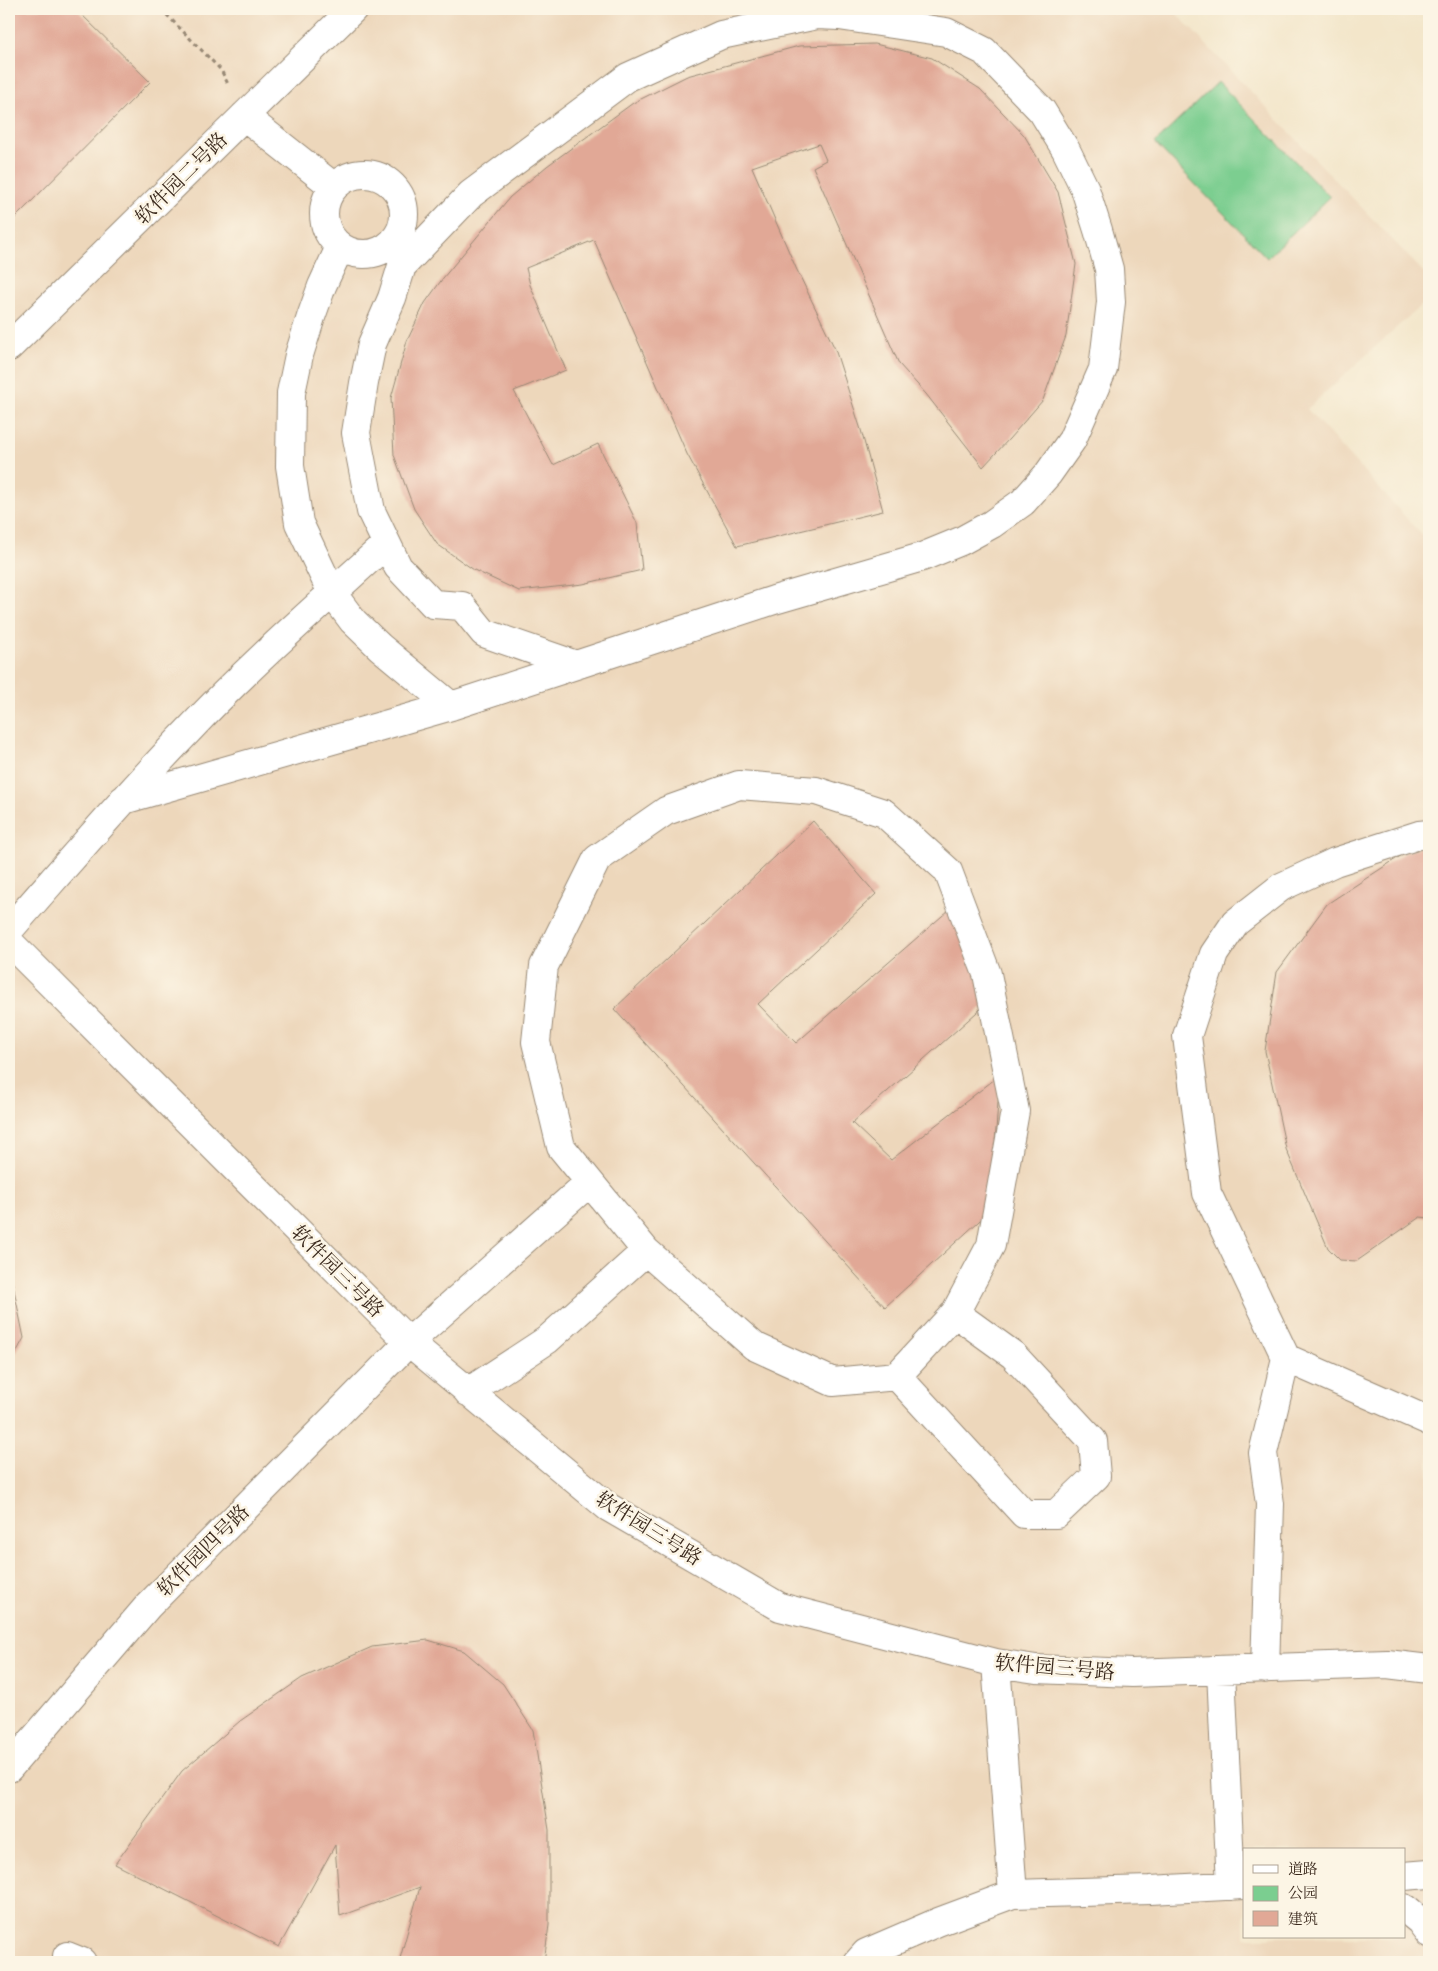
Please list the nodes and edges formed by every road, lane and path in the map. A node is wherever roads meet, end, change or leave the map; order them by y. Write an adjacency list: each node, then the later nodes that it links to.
1 (161, 9): 3 (path)
2 (353, 9): 3 (street, 软件园二号路)
3 (244, 116): 4 (street); 7 (street, 软件园二号路)
4 (334, 187): 5 (street); 6 (street)
5 (406, 246): 6 (street); 8 (street); 10 (street)
6 (340, 247): 9 (street)
7 (9, 347)
8 (386, 544): 9 (street); 10 (street)
9 (332, 593): 11 (street); 12 (street)
10 (576, 665): 11 (street)
11 (451, 706): 12 (street)
12 (123, 800): 14 (street)
13 (1429, 834): 20 (street)
14 (9, 930)
15 (9, 942): 19 (street, 软件园三号路)
16 (584, 1187): 19 (street, 软件园四号路)
17 (646, 1251): 18 (street); 21 (street); 22 (street)
18 (954, 1313): 21 (street); 21 (street)
19 (409, 1342): 22 (street, 软件园三号路); 28 (street, 软件园四号路)
20 (1286, 1358): 23 (street); 25 (street)
21 (897, 1376)
22 (468, 1392): 24 (street, 软件园三号路)
23 (1429, 1421)
24 (996, 1663): 27 (street, 软件园三号路); 32 (street)
25 (1265, 1669): 26 (street, 软件园三号路); 27 (street, 软件园三号路)
26 (1429, 1669)
27 (1221, 1671): 31 (street)
28 (9, 1768)
29 (1429, 1874): 30 (street)
30 (1406, 1876)
31 (1238, 1886): 32 (street)
32 (1013, 1894): 35 (street)
33 (1406, 1910): 34 (street)
34 (1429, 1933)
35 (858, 1962)

